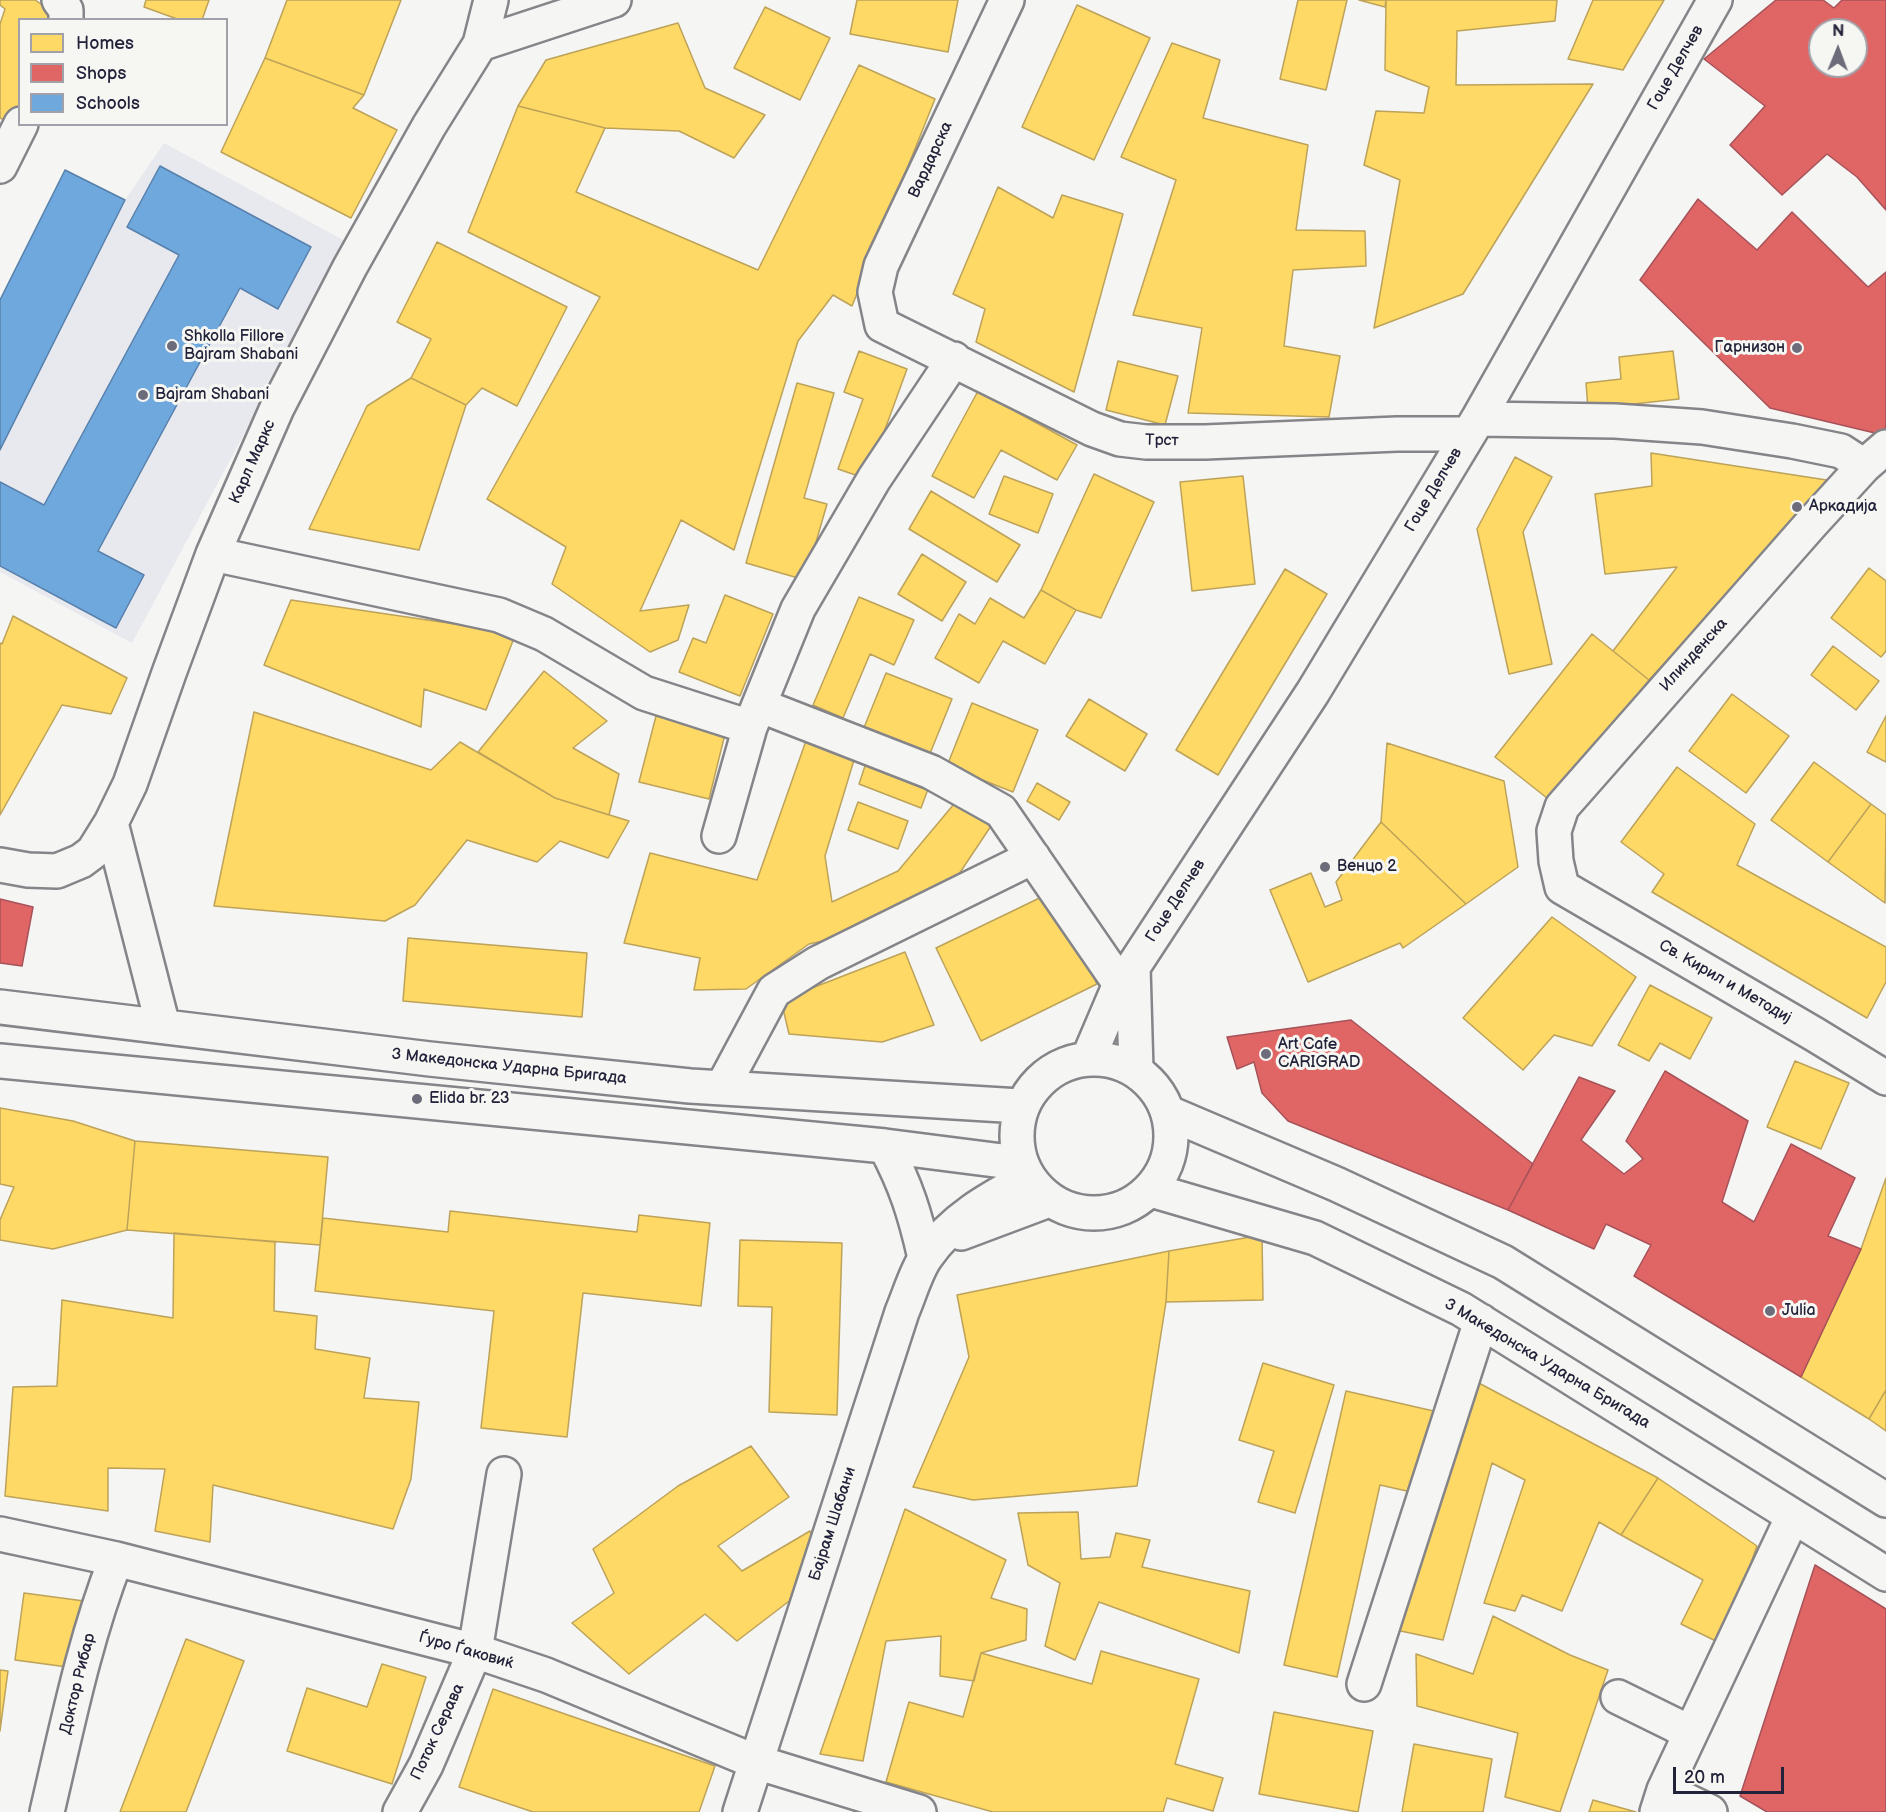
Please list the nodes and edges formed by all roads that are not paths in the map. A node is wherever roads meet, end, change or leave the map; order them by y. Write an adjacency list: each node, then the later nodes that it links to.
1 (59, 0): 6 (street)
2 (491, 0): 7 (street, Карл Маркс)
3 (614, 0): 7 (street)
4 (1007, 0): 10 (street, Вардарска)
5 (1715, 0): 12 (street, Гоце Делчев)
6 (66, 18)
7 (480, 44): 14 (street, Карл Маркс)
8 (20, 126): 9 (street)
9 (0, 166)
10 (882, 325): 11 (street, Трст)
11 (954, 359): 12 (street, Трст); 15 (street)
12 (1473, 426): 13 (street, Трст); 21 (street, Гоце Делчев)
13 (1875, 457): 20 (street, Илинденска)
14 (213, 554): 15 (street); 16 (street, Карл Маркс)
15 (755, 716): 17 (street); 18 (street)
16 (111, 823): 19 (street, Карл Маркс); 23 (street)
17 (719, 836)
18 (1033, 857): 21 (street); 28 (street)
19 (0, 865)
20 (1562, 887): 27 (street, Св. Кирил и Методиј)
21 (1127, 976): 24 (street, Гоце Делчев); 26 (street)
22 (0, 1007): 23 (street, 3 Македонска Ударна Бригада)
23 (163, 1026): 28 (street, 3 Македонска Ударна Бригада)
24 (1088, 1059): 26 (street); 29 (street)
25 (0, 1061): 31 (street)
26 (1136, 1070): 30 (street)
27 (1886, 1078)
28 (722, 1088): 29 (street, 3 Македонска Ударна Бригада)
29 (1020, 1106): 32 (street)
30 (1168, 1113): 33 (street); 37 (street)
31 (885, 1146): 32 (street); 34 (street)
32 (1032, 1180): 33 (street); 34 (street, Бајрам Шабани)
33 (1151, 1190): 35 (street, 3 Македонска Ударна Бригада)
34 (932, 1250): 46 (street, Бајрам Шабани)
35 (1481, 1321): 38 (street, 3 Македонска Ударна Бригада); 43 (street)
36 (504, 1474): 42 (street, Поток Серава)
37 (1886, 1500)
38 (1792, 1516): 41 (street, 3 Македонска Ударна Бригада); 45 (street)
39 (0, 1534): 40 (street, Ѓуро Ѓаковиќ)
40 (116, 1558): 42 (street, Ѓуро Ѓаковиќ); 48 (street, Доктор Рибар)
41 (1886, 1574)
42 (475, 1651): 46 (street, Ѓуро Ѓаковиќ); 49 (street, Поток Серава)
43 (1364, 1684)
44 (1618, 1697): 45 (street)
45 (1689, 1736): 47 (street)
46 (756, 1762): 50 (street, Бајрам Шабани); 51 (street, Ѓуро Ѓаковиќ)
47 (1661, 1801): 52 (street)
48 (46, 1812)
49 (399, 1812)
50 (740, 1812)
51 (919, 1812)
52 (1710, 1812)

